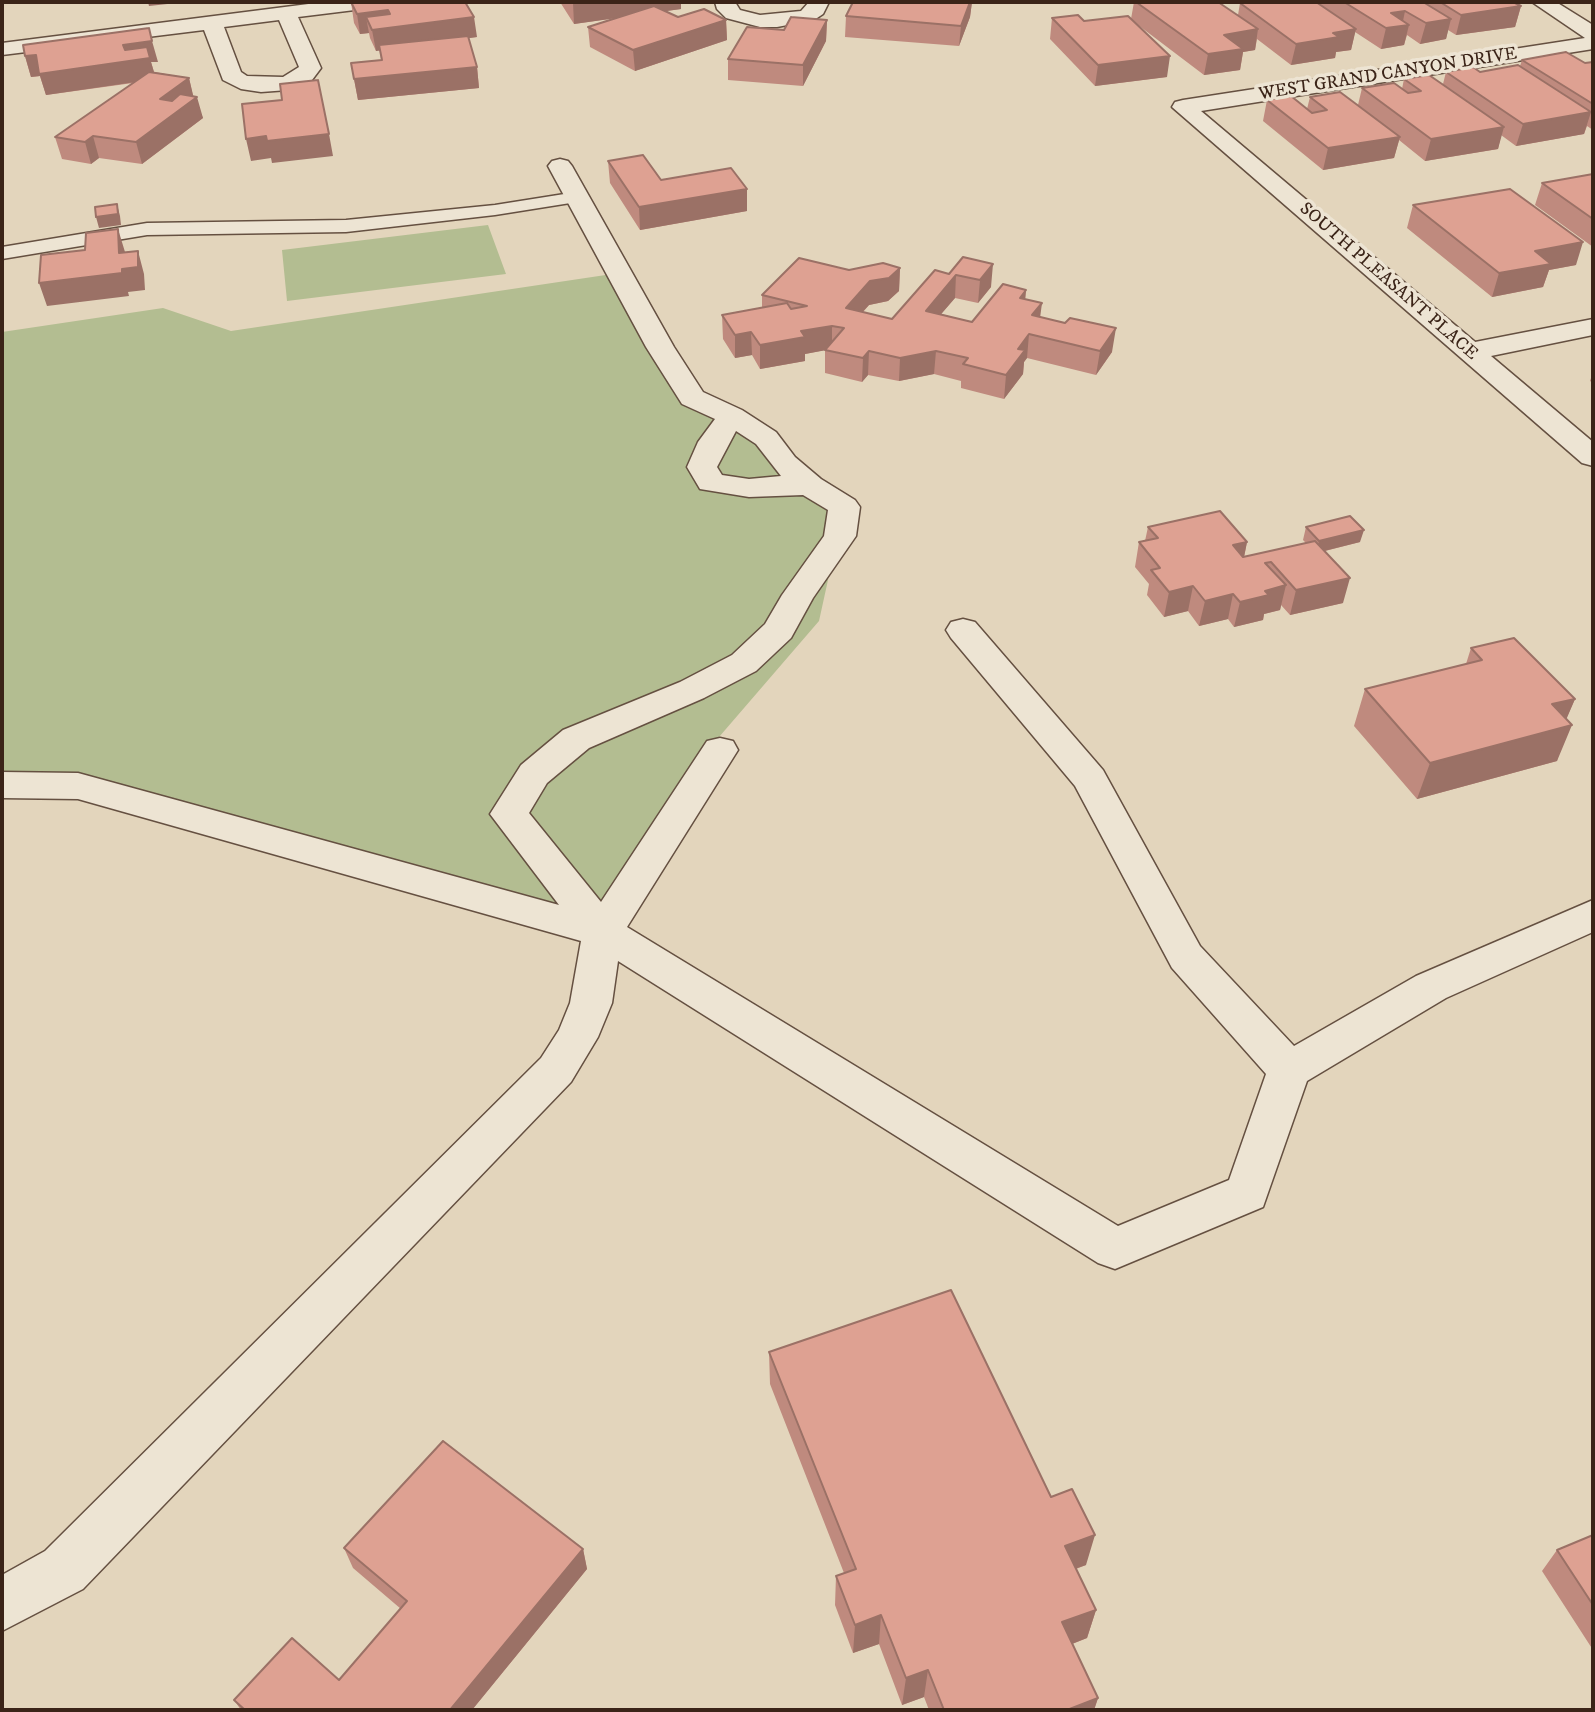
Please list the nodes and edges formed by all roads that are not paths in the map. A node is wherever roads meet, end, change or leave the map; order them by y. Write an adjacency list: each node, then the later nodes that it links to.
1 (371, 2): 5 (street)
2 (725, 2): 3 (street)
3 (819, 2)
4 (1542, 2): 8 (street)
5 (324, 5): 6 (street)
6 (286, 13): 7 (street); 7 (street)
7 (212, 22): 10 (street)
8 (1593, 34)
9 (1593, 43): 11 (street, WEST GRAND CANYON DRIVE)
10 (2, 50)
11 (1183, 107): 16 (street, SOUTH PLEASANT PLACE)
12 (560, 166): 13 (street)
13 (577, 197): 14 (lane); 17 (street)
14 (2, 253)
15 (1593, 327): 16 (street)
16 (1469, 352): 18 (street, SOUTH PLEASANT PLACE)
17 (732, 416): 19 (street); 19 (street)
18 (1593, 457)
19 (810, 486): 24 (street)
20 (963, 629): 25 (street)
21 (720, 750): 24 (street)
22 (2, 785): 24 (street)
23 (1593, 915): 25 (street)
24 (603, 932): 25 (street); 26 (street)
25 (1289, 1070)
26 (2, 1604)

